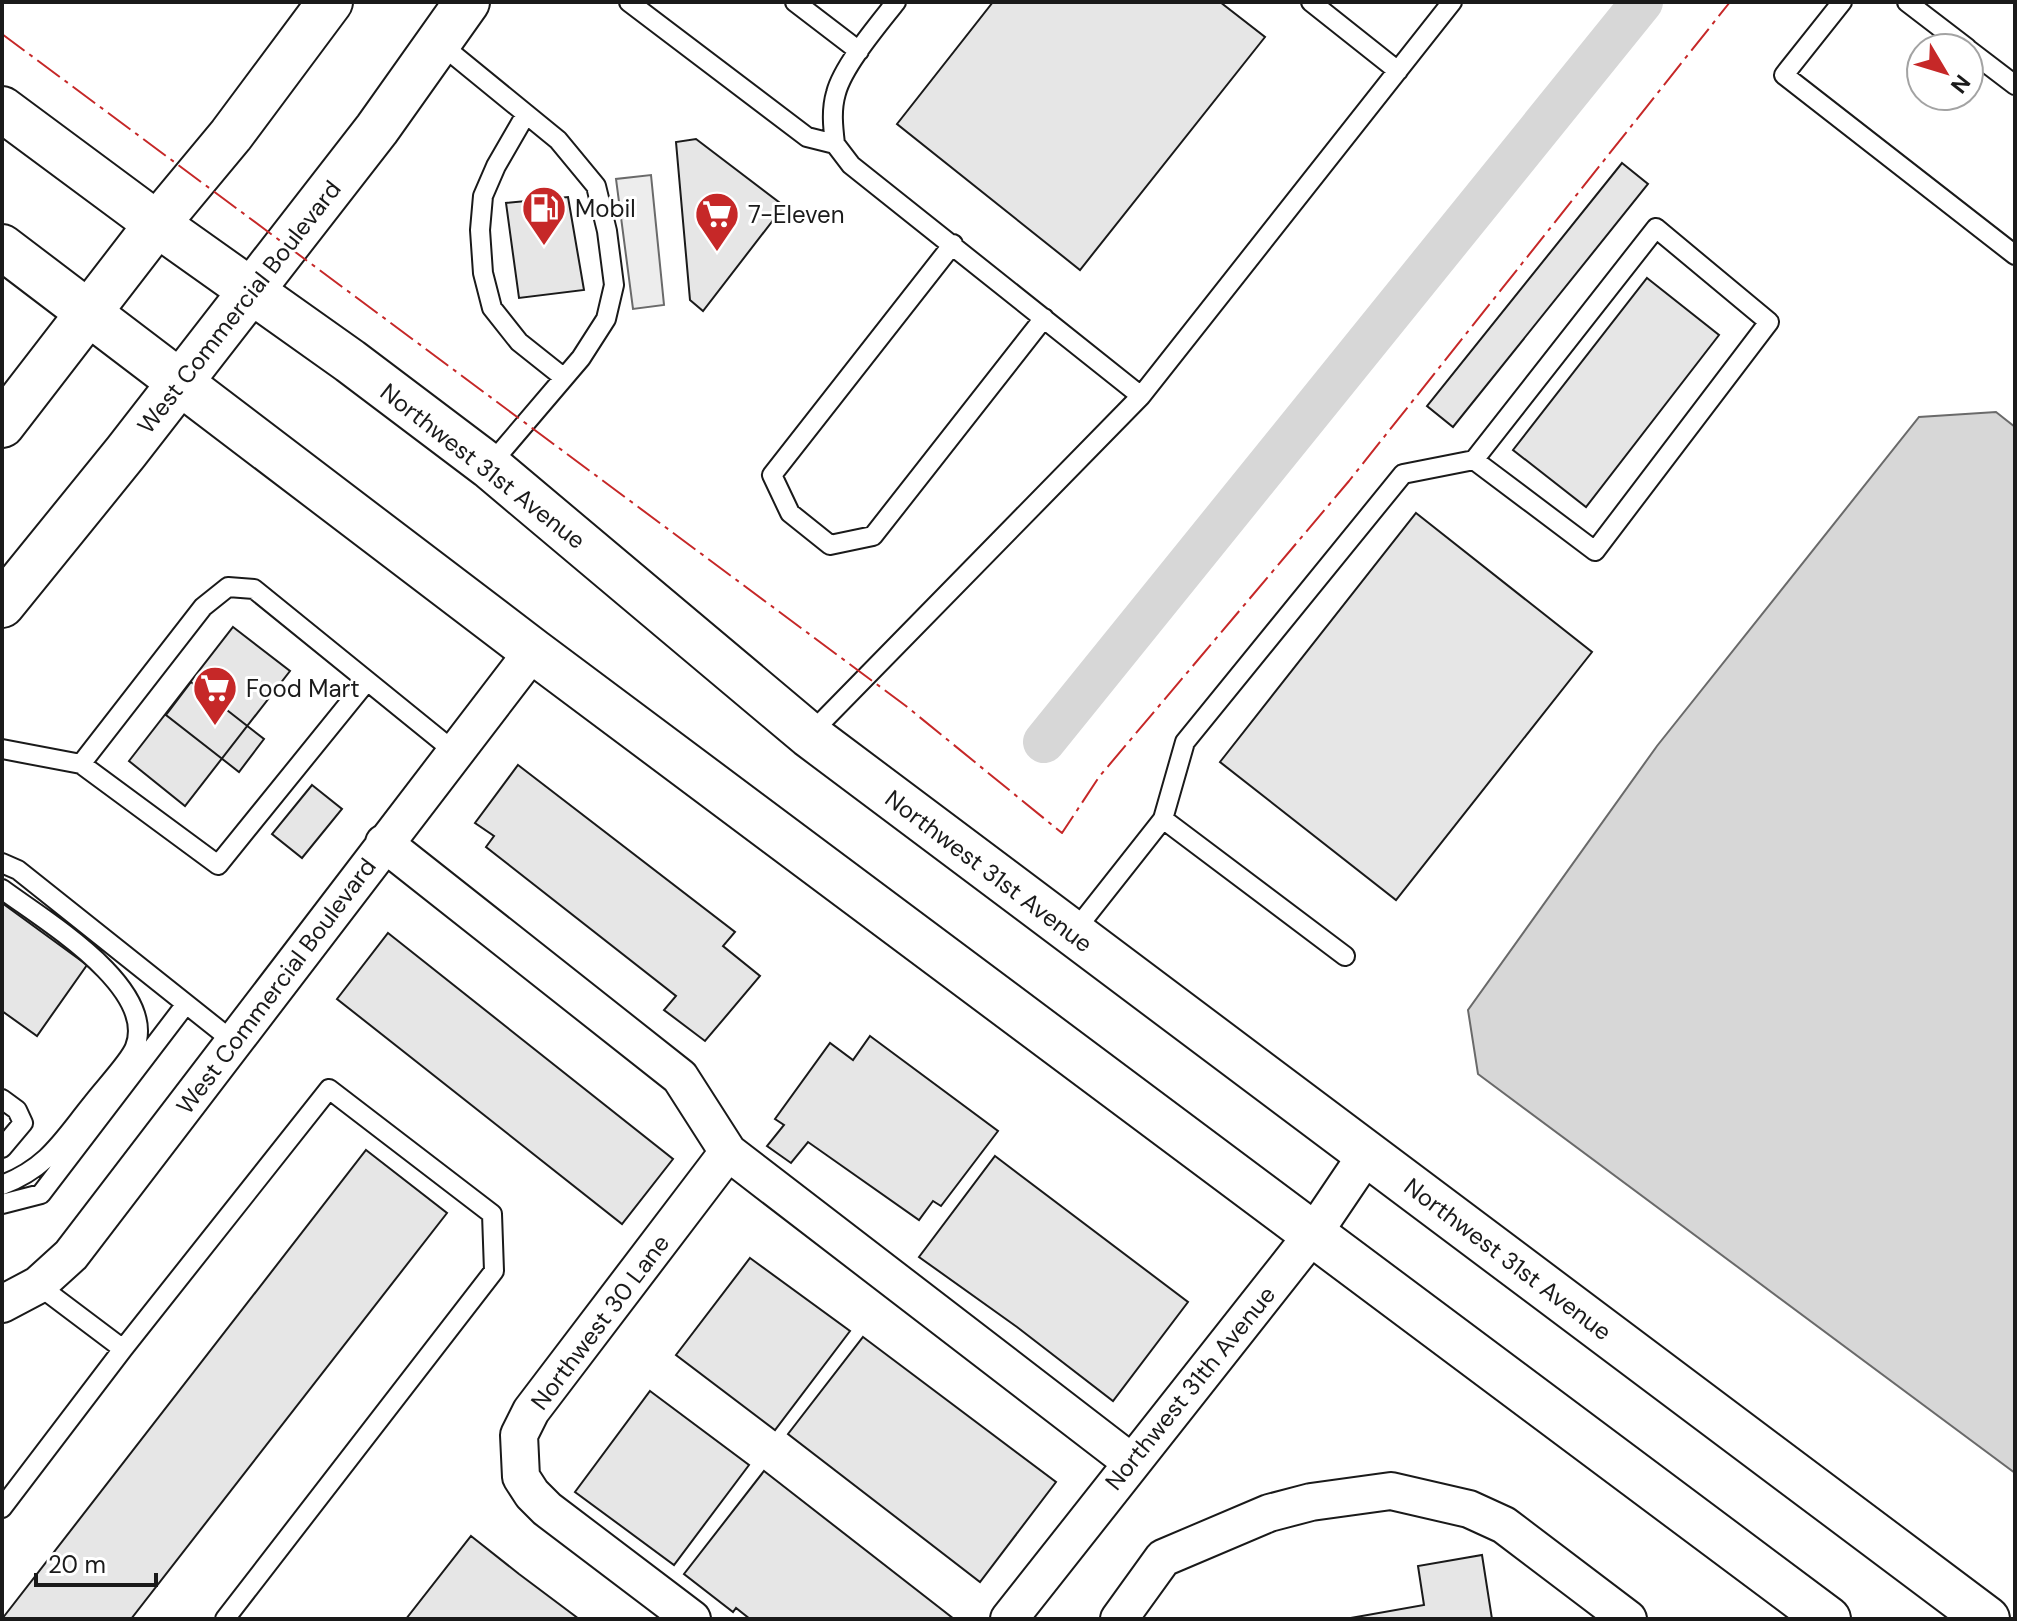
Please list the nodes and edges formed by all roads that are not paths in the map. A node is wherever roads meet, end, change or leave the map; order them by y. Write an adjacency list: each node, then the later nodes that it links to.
1 (330, 2): 19 (main road)
2 (467, 2): 11 (main road, West Commercial Boulevard)
3 (629, 2): 18 (lane)
4 (795, 2): 12 (lane)
5 (896, 2): 12 (lane)
6 (1311, 2): 14 (lane)
7 (1452, 2): 14 (lane)
8 (1842, 2): 22 (lane)
9 (1907, 2): 10 (lane)
10 (1946, 32)
11 (438, 42): 17 (lane); 23 (main road, West Commercial Boulevard)
12 (859, 51): 18 (lane)
13 (1985, 62): 15 (lane)
14 (1398, 71): 28 (lane)
15 (2015, 85)
16 (2, 109): 19 (main road, Northwest 31st Avenue)
17 (526, 114): 26 (lane); 26 (lane)
18 (835, 144): 20 (lane)
19 (157, 224): 23 (main road, Northwest 31st Avenue); 24 (main road)
20 (953, 244): 25 (lane); 25 (lane)
21 (2, 247): 24 (main road)
22 (2015, 255)
23 (251, 289): 27 (main road, West Commercial Boulevard); 31 (main road, Northwest 31st Avenue)
24 (88, 312): 27 (main road); 29 (main road)
25 (1044, 318): 28 (lane)
26 (563, 377): 31 (lane)
27 (181, 382): 32 (main road, West Commercial Boulevard); 33 (main road)
28 (1141, 396): 35 (lane)
29 (2, 425)
30 (1474, 460): 30 (lane); 39 (lane)
31 (489, 466): 35 (main road, Northwest 31st Avenue)
32 (2, 605)
33 (533, 651): 37 (street, West Commercial Boulevard); 53 (main road)
34 (367, 681): 37 (lane); 38 (lane); 38 (lane)
35 (809, 735): 43 (main road, Northwest 31st Avenue)
36 (2, 749): 38 (lane)
37 (455, 752): 40 (street, West Commercial Boulevard)
38 (81, 764)
39 (1163, 819): 43 (lane); 44 (lane)
40 (384, 843): 46 (street, West Commercial Boulevard); 49 (street)
41 (2, 863): 45 (lane)
42 (2, 889): 51 (lane)
43 (1073, 933): 50 (main road, Northwest 31st Avenue)
44 (1345, 956)
45 (186, 1004): 46 (lane); 52 (lane)
46 (234, 1042): 54 (street, West Commercial Boulevard)
47 (2, 1099): 48 (lane)
48 (2, 1148)
49 (728, 1152): 57 (street); 60 (street, Northwest 30 Lane)
50 (1367, 1154): 53 (street, Northwest 31th Avenue); 65 (main road, Northwest 31st Avenue)
51 (2, 1185)
52 (2, 1204)
53 (1313, 1234): 57 (street, Northwest 31th Avenue); 64 (main road)
54 (38, 1285): 55 (street, West Commercial Boulevard); 56 (lane)
55 (2, 1304)
56 (123, 1349): 58 (lane); 59 (lane)
57 (1131, 1462): 61 (street, Northwest 31th Avenue)
58 (2, 1508)
59 (225, 1619)
60 (692, 1619)
61 (1009, 1619)
62 (1119, 1619): 63 (street)
63 (1628, 1619)
64 (1828, 1619)
65 (1987, 1619)

